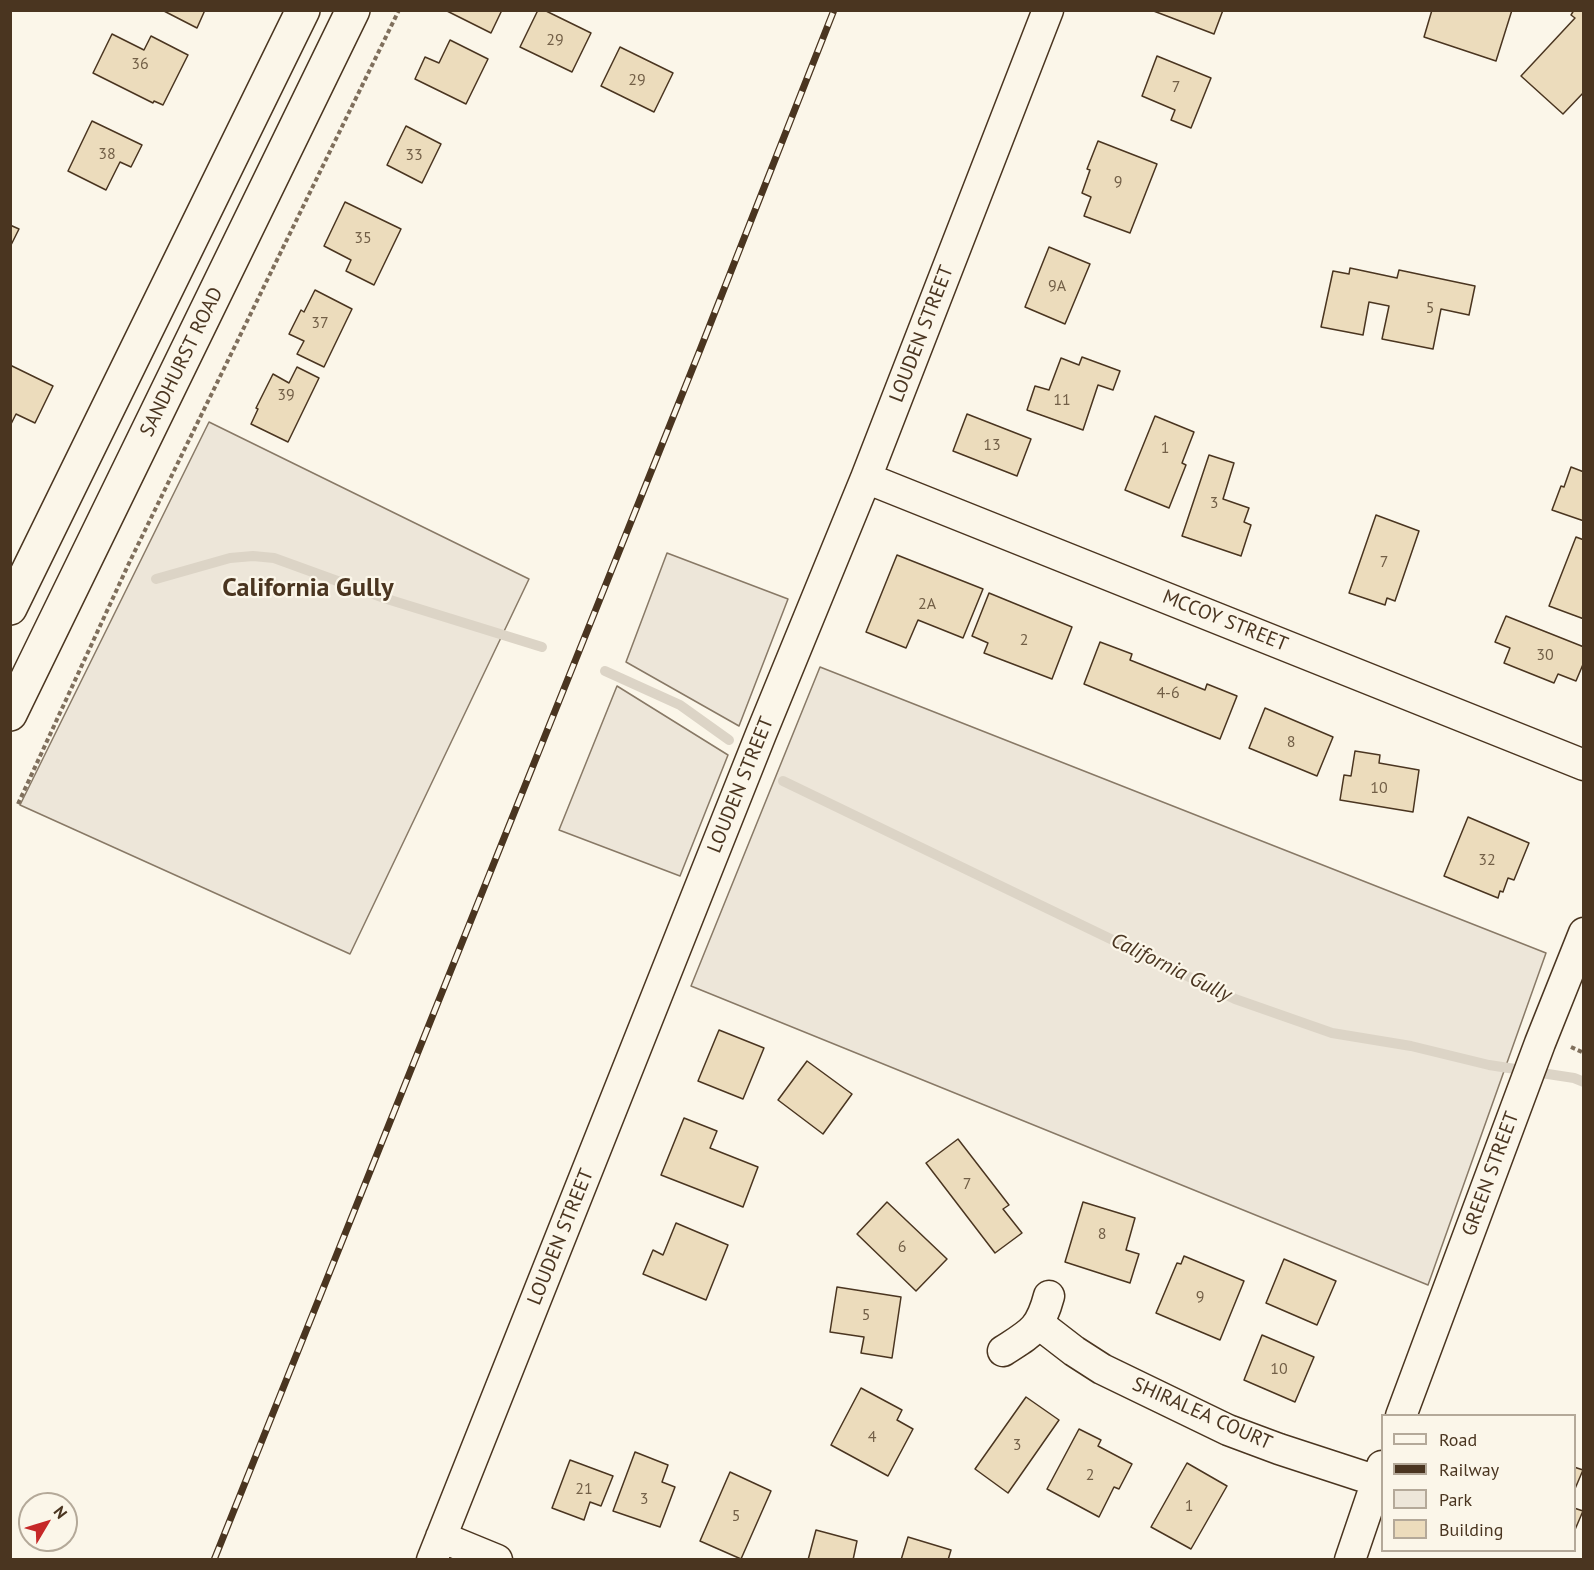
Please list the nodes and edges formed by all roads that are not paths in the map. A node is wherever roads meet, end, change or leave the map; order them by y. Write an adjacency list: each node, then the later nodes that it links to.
1 (303, 10): 5 (main road)
2 (353, 10): 6 (main road, SANDHURST ROAD)
3 (1048, 10): 4 (street, LOUDEN STREET)
4 (866, 478): 9 (street, MCCOY STREET); 16 (street, LOUDEN STREET)
5 (52, 522): 6 (main road); 7 (main road)
6 (94, 543): 8 (main road, SANDHURST ROAD)
7 (10, 608)
8 (10, 714)
9 (1584, 765)
10 (1584, 933): 14 (street, GREEN STREET)
11 (1049, 1296): 12 (street)
12 (1039, 1324): 13 (street); 15 (street, SHIRALEA COURT)
13 (1003, 1351)
14 (1402, 1414)
15 (1380, 1473): 18 (street)
16 (437, 1548): 17 (street)
17 (497, 1560)
18 (1350, 1560)

